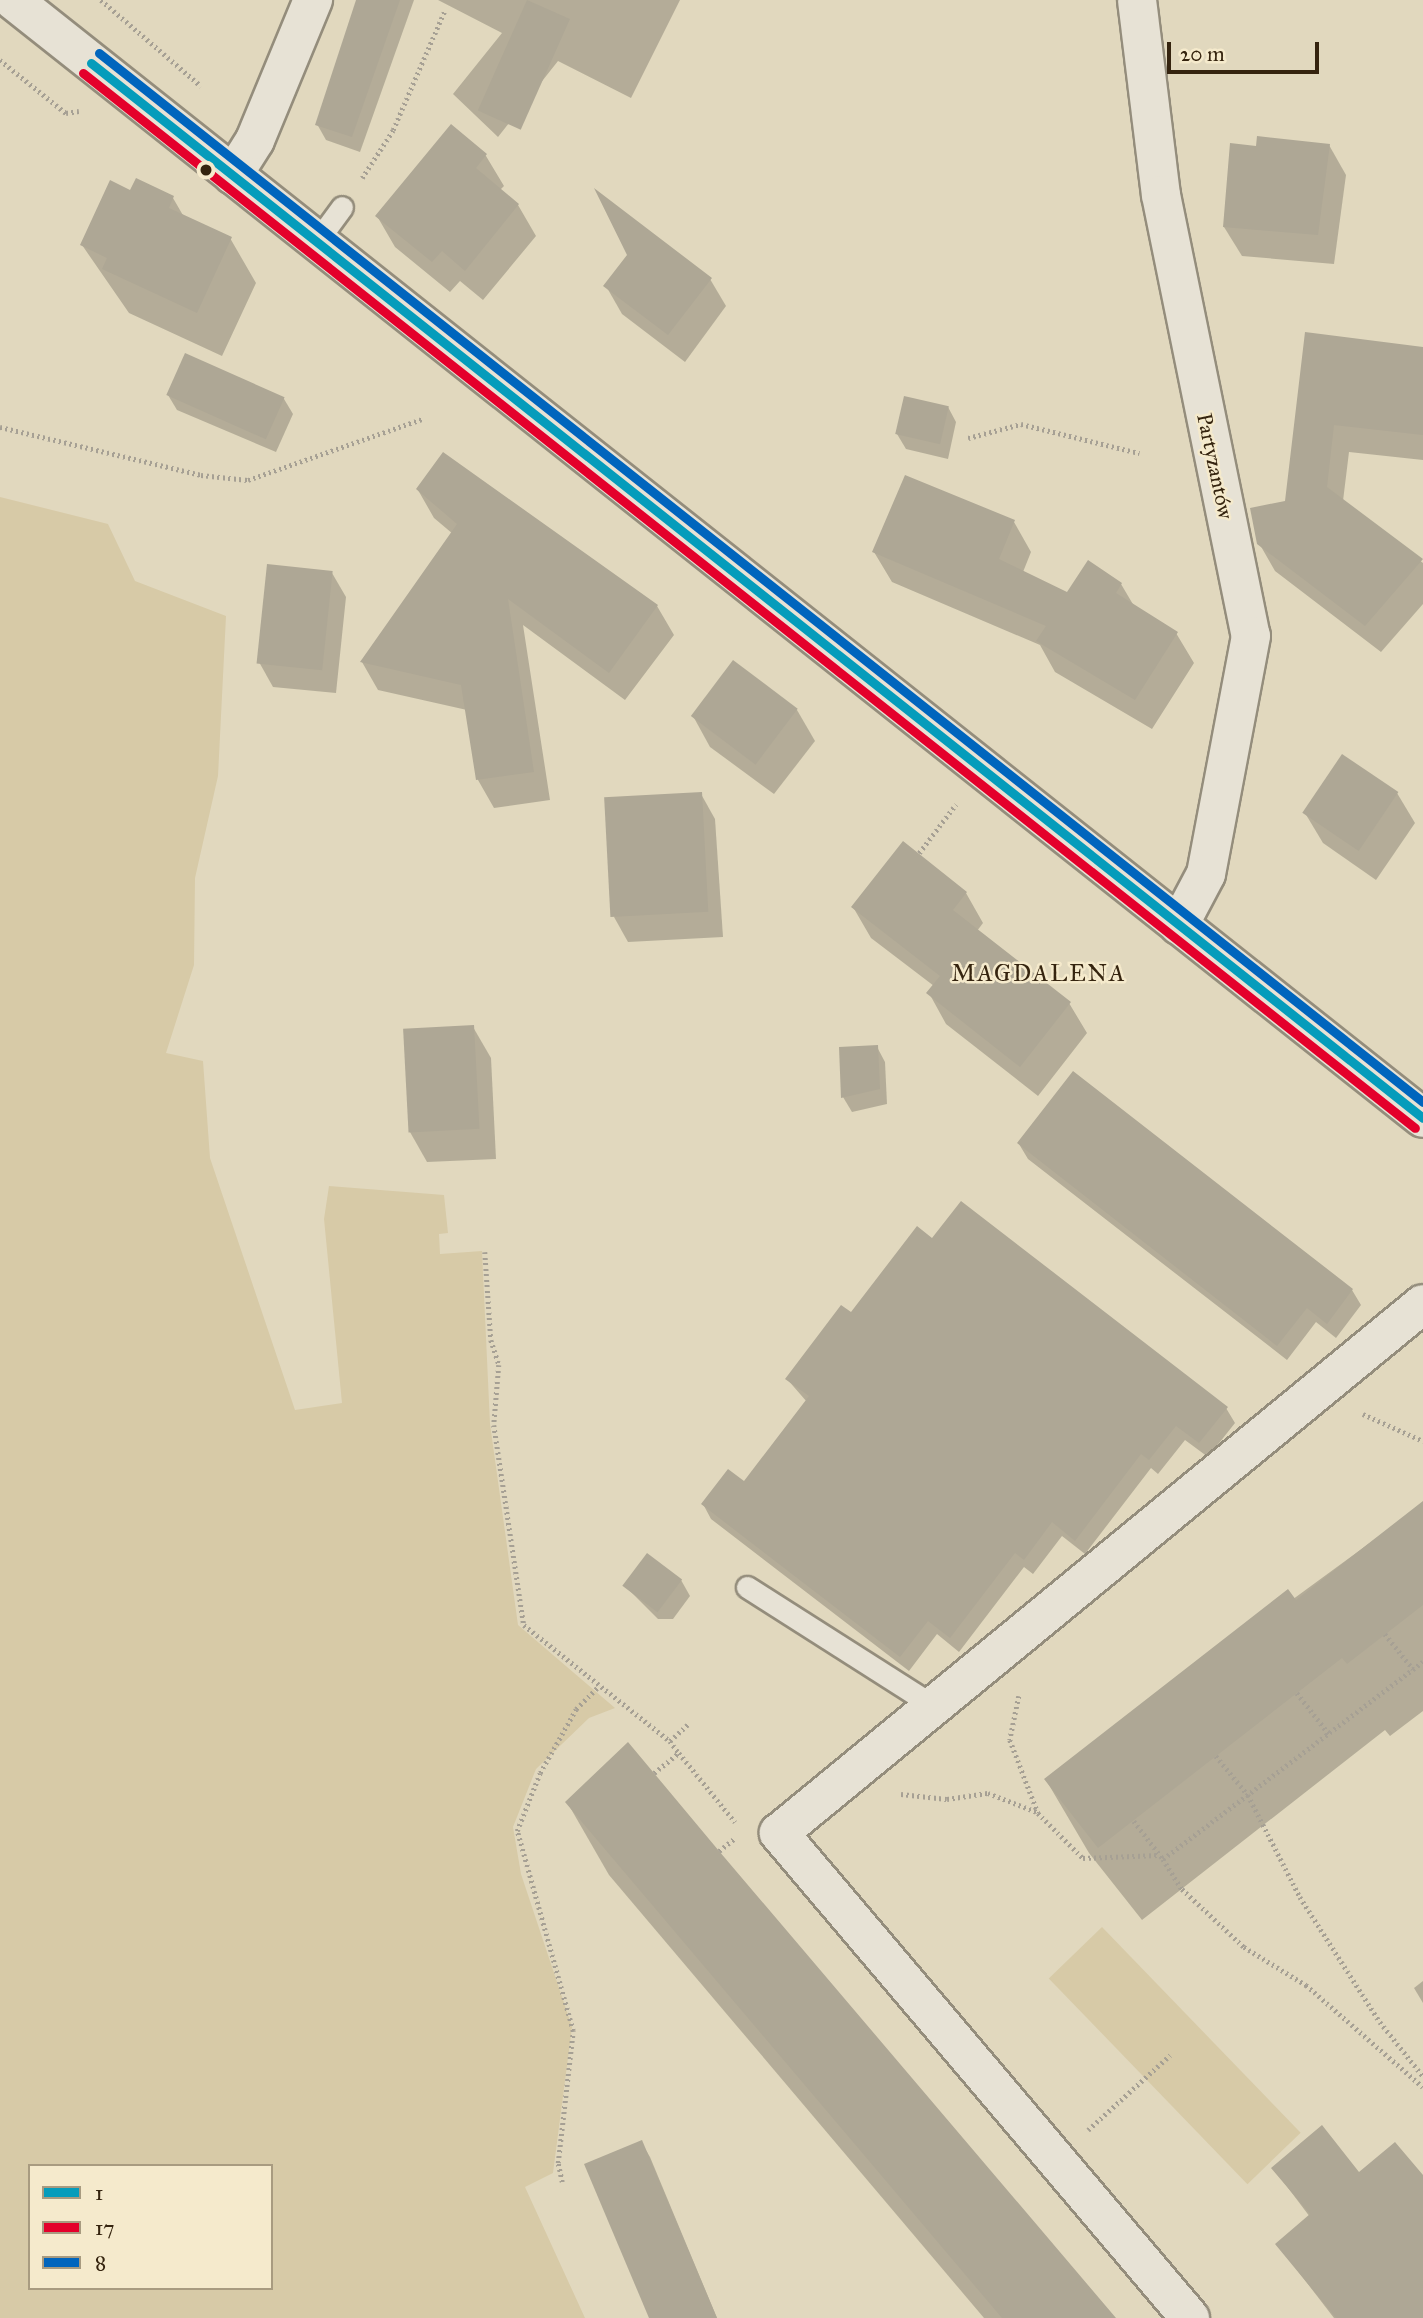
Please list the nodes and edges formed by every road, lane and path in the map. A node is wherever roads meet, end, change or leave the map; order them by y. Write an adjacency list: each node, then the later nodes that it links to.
1 (13, 0): 5 (street)
2 (313, 0): 5 (street)
3 (1137, 0): 14 (street, Partyzantów)
4 (445, 10): 6 (path)
5 (233, 174): 7 (street)
6 (342, 207): 7 (lane)
7 (317, 241): 14 (street)
8 (422, 419): 9 (path)
9 (0, 427)
10 (968, 438): 11 (path)
11 (1139, 453)
12 (956, 804): 13 (path)
13 (919, 853)
14 (1179, 925): 15 (street)
15 (1423, 1118)
16 (485, 1252): 25 (path)
17 (1423, 1304): 18 (street)
18 (1313, 1395): 19 (path); 21 (street)
19 (1423, 1441)
20 (747, 1587): 27 (lane)
21 (1034, 1623): 27 (street); 35 (path)
22 (1385, 1634): 24 (path)
23 (1423, 1662): 24 (path)
24 (1413, 1670): 29 (path)
25 (598, 1686): 30 (path); 42 (path)
26 (1297, 1693): 29 (path)
27 (934, 1706): 33 (street)
28 (688, 1724): 30 (path)
29 (1329, 1734): 34 (path)
30 (670, 1741): 31 (path)
31 (679, 1753)
32 (1216, 1756): 34 (path)
33 (860, 1766): 35 (path); 41 (street)
34 (1248, 1795): 37 (path); 39 (path)
35 (1038, 1813): 37 (path)
36 (1133, 1821): 37 (path)
37 (1161, 1857): 40 (path)
38 (1170, 2055): 41 (path)
39 (1423, 2076)
40 (1423, 2087)
41 (1055, 2159): 43 (street)
42 (562, 2182)
43 (1190, 2318)

